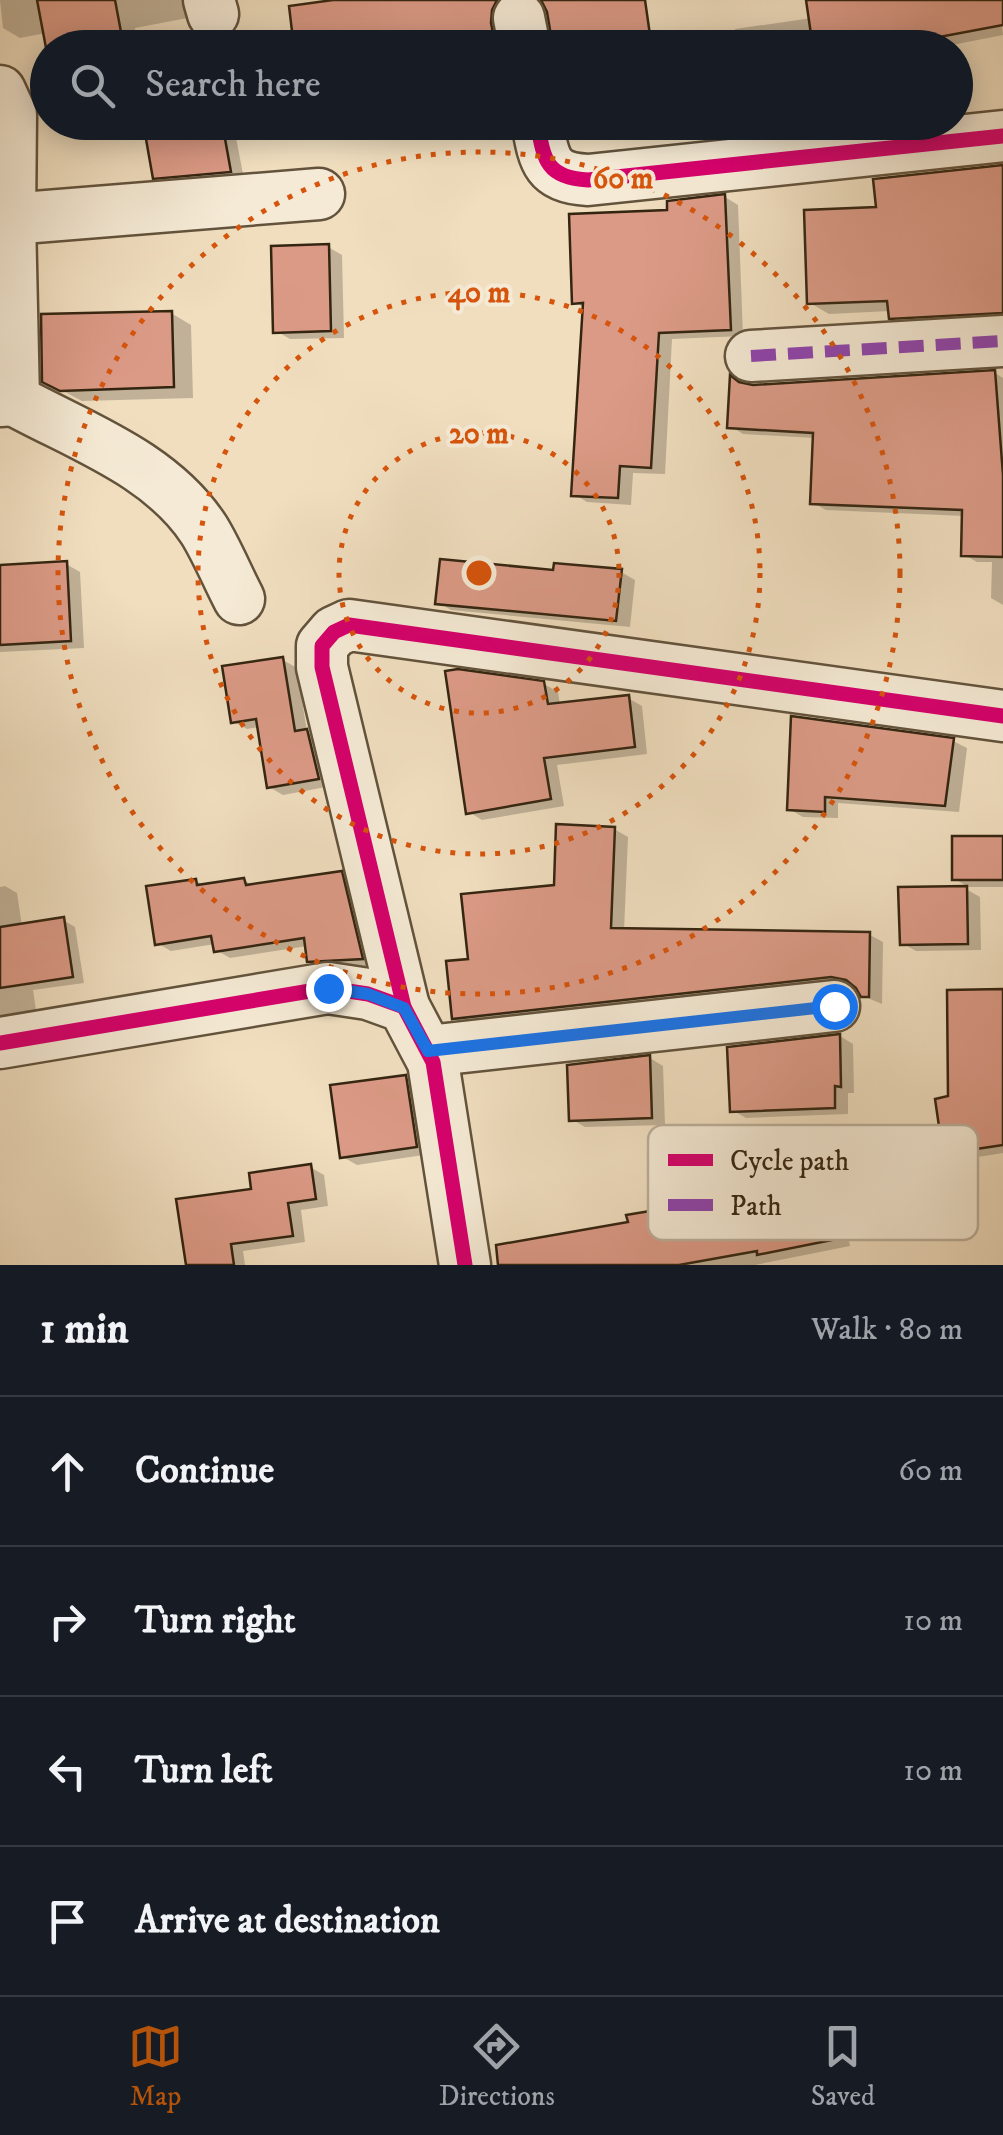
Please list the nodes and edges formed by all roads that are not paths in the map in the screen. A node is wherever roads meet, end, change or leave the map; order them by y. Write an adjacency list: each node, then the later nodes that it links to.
1 (0, 90): 7 (street)
2 (1003, 136): 3 (street)
3 (973, 139)
4 (540, 140): 5 (street)
5 (963, 140)
6 (319, 194): 7 (street)
7 (10, 219): 10 (street)
8 (1003, 341): 9 (street)
9 (751, 356)
10 (7, 400): 11 (street)
11 (238, 599)
12 (1003, 716): 14 (street)
13 (834, 1006): 16 (street)
14 (404, 1008): 15 (street); 16 (street)
15 (0, 1043)
16 (428, 1051): 17 (street)
17 (465, 1265)

